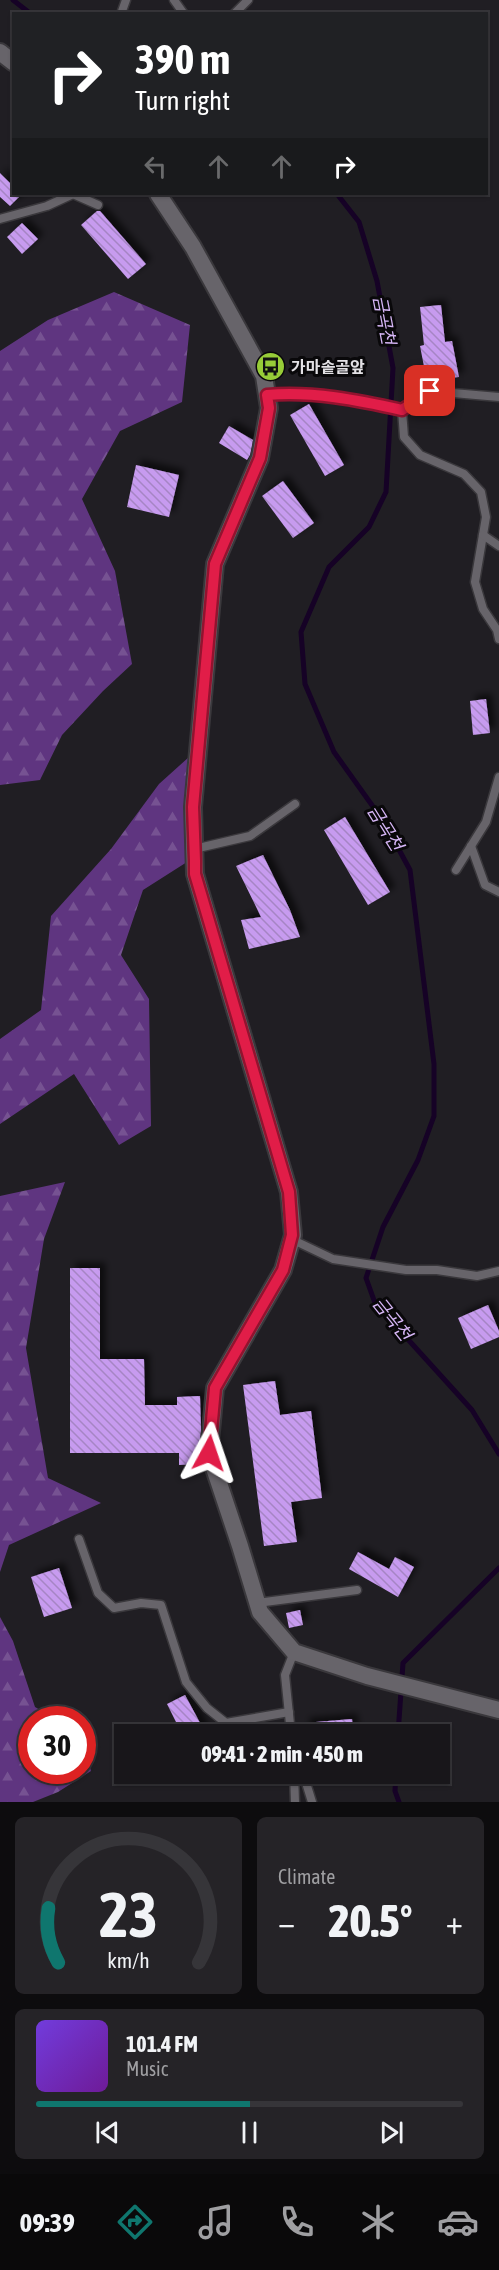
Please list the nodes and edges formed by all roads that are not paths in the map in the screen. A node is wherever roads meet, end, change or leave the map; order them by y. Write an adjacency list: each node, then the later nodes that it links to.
1 (248, 0): 2 (lane)
2 (236, 12)
3 (0, 52): 4 (street)
4 (12, 61)
5 (71, 195): 9 (lane)
6 (75, 195): 8 (lane)
7 (159, 195): 10 (street)
8 (98, 206)
9 (0, 219)
10 (267, 395): 12 (lane); 19 (street)
11 (499, 397): 12 (lane)
12 (402, 410): 13 (lane)
13 (483, 535): 14 (lane); 15 (lane)
14 (499, 546)
15 (499, 639)
16 (499, 777): 18 (lane)
17 (295, 804): 19 (lane)
18 (471, 846): 20 (lane); 21 (lane)
19 (194, 849): 22 (street)
20 (456, 870)
21 (499, 892)
22 (291, 1239): 23 (lane); 26 (street)
23 (499, 1271)
24 (79, 1539): 29 (lane)
25 (357, 1590): 26 (lane)
26 (257, 1603): 27 (street)
27 (294, 1652): 28 (street); 29 (lane)
28 (499, 1710)
29 (289, 1712): 30 (lane)
30 (290, 1724)
31 (294, 1784): 33 (lane)
32 (306, 1784): 34 (lane)
33 (295, 1802)
34 (312, 1802)

